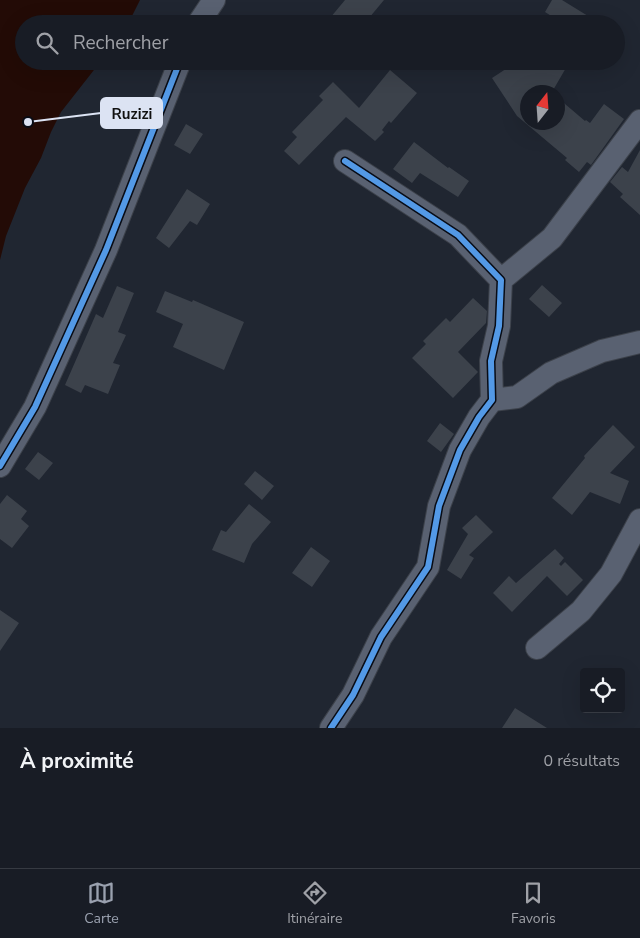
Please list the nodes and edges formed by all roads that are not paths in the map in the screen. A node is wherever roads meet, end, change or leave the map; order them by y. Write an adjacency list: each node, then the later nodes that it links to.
1 (214, 0): 2 (street)
2 (204, 15)
3 (176, 70): 9 (street)
4 (640, 120): 6 (street)
5 (345, 161): 6 (street)
6 (501, 280): 8 (street)
7 (640, 342): 8 (street)
8 (492, 400): 12 (street)
9 (0, 466)
10 (640, 520): 11 (street)
11 (537, 648)
12 (331, 728)

